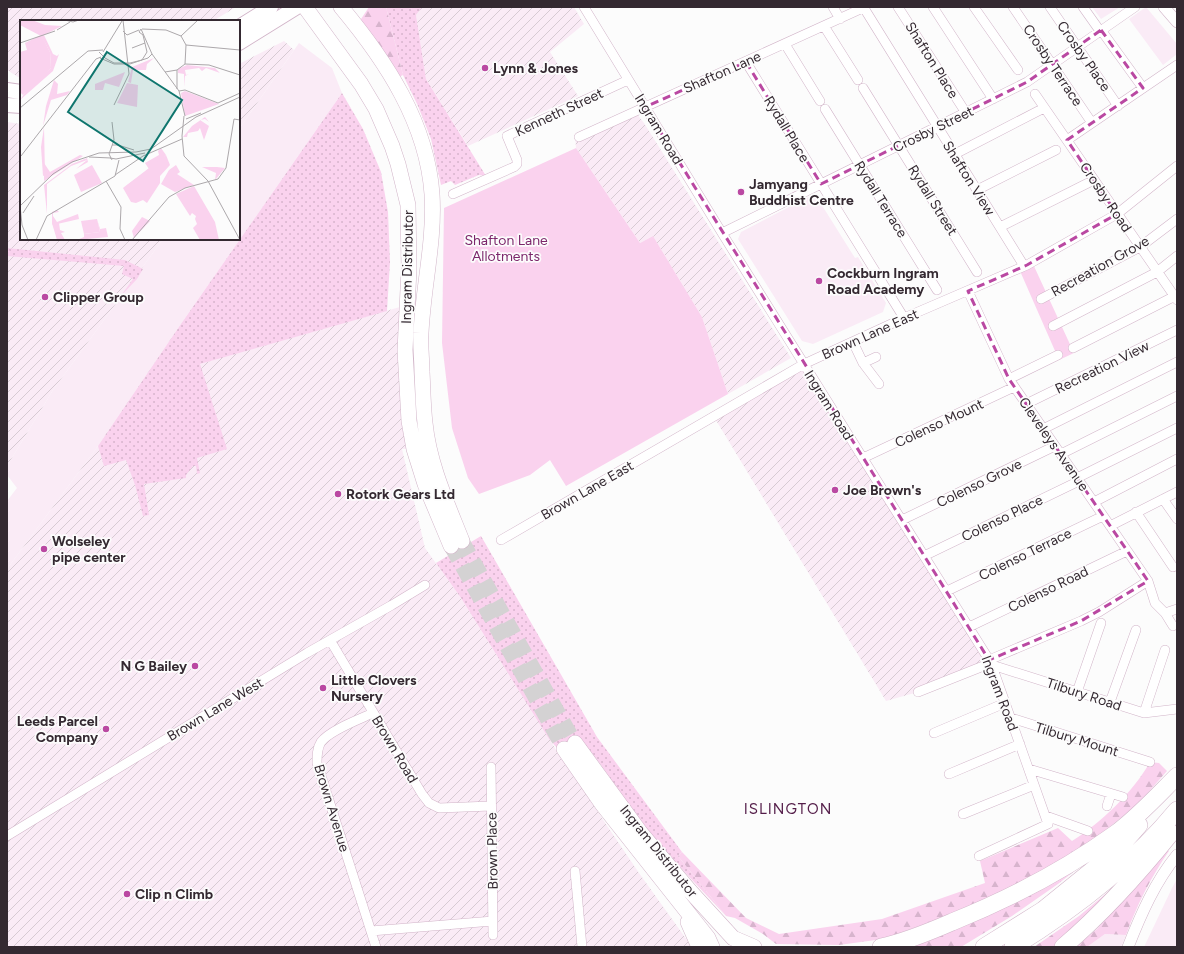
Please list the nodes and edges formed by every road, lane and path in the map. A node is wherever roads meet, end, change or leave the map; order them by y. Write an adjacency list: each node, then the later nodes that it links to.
1 (271, 7): 18 (main road)
2 (305, 7): 3 (highway, Ingram Distributor)
3 (341, 7)
4 (584, 7): 28 (street, Ingram Road)
5 (833, 7): 16 (street)
6 (864, 7): 16 (street, Shafton Lane); 41 (street, Shafton View)
7 (898, 7): 39 (street, Shafton Place)
8 (933, 7): 33 (street)
9 (974, 7): 27 (street)
10 (1013, 7): 25 (street, Crosby Terrace)
11 (1050, 7): 23 (street, Crosby Place)
12 (1083, 7): 20 (street)
13 (1135, 7): 20 (street, Crosby Street)
14 (1164, 7): 17 (street)
15 (292, 10): 21 (main road)
16 (840, 19): 19 (street, Shafton Lane)
17 (1177, 22)
18 (240, 26)
19 (824, 26): 22 (street, Shafton Lane); 44 (street, Rydall Street)
20 (1101, 31): 23 (street, Crosby Street); 29 (street)
21 (240, 42)
22 (785, 44): 24 (street, Shafton Lane); 47 (street, Rydall Terrace)
23 (1077, 47): 25 (street, Crosby Street); 36 (street, Crosby Place)
24 (746, 62): 37 (street, Shafton Lane); 50 (street, Rydall Place)
25 (1052, 65): 33 (street, Crosby Street); 40 (street, Crosby Terrace)
26 (1177, 65): 29 (street)
27 (1018, 70)
28 (628, 80): 37 (street, Ingram Road); 52 (street, Kenneth Street)
29 (1143, 88): 36 (street)
30 (7, 90): 31 (main road)
31 (20, 92)
32 (1035, 94): 38 (street, Crosby Road)
33 (994, 99): 39 (street, Crosby Street)
34 (7, 105): 35 (main road)
35 (20, 106)
36 (1118, 106): 40 (street)
37 (645, 107): 42 (street, Shafton Lane); 56 (street, Ingram Road)
38 (1044, 108): 43 (street, Crosby Road); 46 (street)
39 (966, 113): 41 (street, Crosby Street)
40 (1092, 123): 43 (street)
41 (938, 127): 44 (street, Crosby Street); 46 (street, Shafton View)
42 (580, 137)
43 (1067, 140): 49 (street, Crosby Road)
44 (900, 146): 47 (street, Crosby Street); 60 (street, Rydall Street)
45 (1056, 150): 51 (street)
46 (955, 154): 51 (street, Shafton View)
47 (860, 165): 50 (street, Crosby Street); 62 (street, Rydall Terrace)
48 (1177, 166): 53 (street, Brown Lane East)
49 (1094, 180): 53 (street, Crosby Road); 55 (street)
50 (821, 184): 56 (street, Crosby Street); 66 (street, Rydall Place)
51 (977, 190): 55 (street, Shafton View)
52 (453, 194)
53 (1117, 214): 57 (street, Crosby Road); 59 (street, Brown Lane East)
54 (1177, 219): 57 (street, Recreation Grove)
55 (1000, 227): 59 (street, Shafton View)
56 (722, 233): 75 (street, Ingram Road)
57 (1140, 247): 61 (street, Crosby Road); 65 (street, Recreation Grove)
58 (1177, 256): 61 (street)
59 (1024, 266): 63 (street, Brown Lane East)
60 (977, 272)
61 (1157, 272): 64 (street, Crosby Road); 67 (street)
62 (937, 290)
63 (968, 291): 66 (street, Brown Lane East); 76 (street, Cleveleys Avenue)
64 (1176, 298): 70 (street)
65 (1041, 299)
66 (904, 318): 69 (street, Brown Lane East)
67 (1053, 326)
68 (1177, 330): 80 (street, Recreation View)
69 (853, 342): 74 (street); 75 (street, Brown Lane East)
70 (1072, 348)
71 (1058, 355): 76 (street)
72 (876, 357): 74 (street)
73 (1177, 362): 82 (street)
74 (864, 363): 77 (street)
75 (804, 364): 85 (street, Ingram Road); 96 (street, Brown Lane East)
76 (1009, 379): 78 (street, Cleveleys Avenue)
77 (879, 384)
78 (1014, 387): 80 (street, Cleveleys Avenue); 85 (street, Colenso Mount)
79 (1177, 396): 84 (street)
80 (1026, 404): 82 (street, Cleveleys Avenue)
81 (1177, 428): 87 (street, Colenso Place)
82 (1044, 429): 83 (street, Cleveleys Avenue)
83 (1055, 446): 84 (street, Cleveleys Avenue); 94 (street, Colenso Grove)
84 (1061, 454): 87 (street, Cleveleys Avenue)
85 (863, 458): 94 (street, Ingram Road)
86 (1177, 459): 90 (street)
87 (1078, 480): 90 (street, Cleveleys Avenue); 98 (street, Colenso Place)
88 (1177, 492): 89 (street)
89 (1163, 499): 91 (street); 93 (street)
90 (1094, 502): 92 (street, Cleveleys Avenue)
91 (1136, 512): 95 (street); 99 (street)
92 (1104, 516): 95 (street, Cleveleys Avenue); 102 (street, Colenso Terrace)
93 (1177, 519)
94 (902, 520): 98 (street, Ingram Road)
95 (1110, 526): 97 (street, Cleveleys Avenue)
96 (500, 540)
97 (1127, 551): 100 (street, Cleveleys Avenue); 107 (street, Colenso Road)
98 (924, 556): 102 (street, Ingram Road)
99 (1173, 567)
100 (1148, 580): 104 (street, Cleveleys Avenue); 111 (street)
101 (425, 586): 109 (street, Brown Lane West)
102 (946, 591): 107 (street, Ingram Road)
103 (1177, 609): 104 (street)
104 (1164, 613): 106 (street, Cleveleys Avenue)
105 (1101, 623): 113 (street)
106 (1173, 626)
107 (969, 628): 111 (street, Ingram Road)
108 (1136, 630): 114 (street)
109 (330, 640): 117 (street, Brown Road); 139 (street, Brown Lane West)
110 (1166, 650): 118 (street)
111 (991, 662): 112 (street); 113 (street, Tilbury Road); 115 (street, Ingram Road)
112 (918, 692)
113 (1077, 692): 114 (street, Tilbury Road)
114 (1110, 702): 118 (street, Tilbury Road)
115 (1005, 703): 119 (street, Ingram Road); 120 (street)
116 (1177, 709): 118 (street, Tilbury Road)
117 (373, 713): 131 (street, Brown Road); 146 (street, Brown Avenue)
118 (1144, 713)
119 (1011, 718): 121 (street, Ingram Road); 122 (street, Tilbury Mount)
120 (934, 733)
121 (1020, 744): 124 (street, Ingram Road); 125 (street)
122 (1145, 763)
123 (490, 767): 131 (street, Brown Place)
124 (1029, 769): 128 (street, Ingram Road); 129 (street)
125 (949, 774)
126 (1177, 776): 153 (highway)
127 (1177, 779): 154 (highway)
128 (1034, 785): 134 (street); 135 (street, Ingram Road)
129 (1111, 794): 130 (street); 132 (street)
130 (1123, 797)
131 (491, 806): 145 (street, Brown Place)
132 (1107, 806)
133 (1177, 810): 155 (highway)
134 (963, 814)
135 (1046, 816): 137 (street); 142 (street)
136 (1177, 825): 156 (highway)
137 (1075, 826): 138 (street); 140 (street)
138 (1088, 831)
139 (7, 836)
140 (1072, 836)
141 (1177, 855): 157 (street)
142 (979, 856)
143 (575, 871): 149 (street)
144 (670, 890): 150 (highway); 151 (highway, Ingram Distributor); 152 (highway, Ingram Distributor)
145 (493, 921): 146 (street); 147 (street, Brown Place)
146 (371, 931): 148 (street, Brown Avenue)
147 (493, 934)
148 (376, 947)
149 (582, 947)
150 (699, 947)
151 (712, 947)
152 (754, 947)
153 (881, 947)
154 (984, 947)
155 (1013, 947)
156 (1063, 947)
157 (1128, 947)

